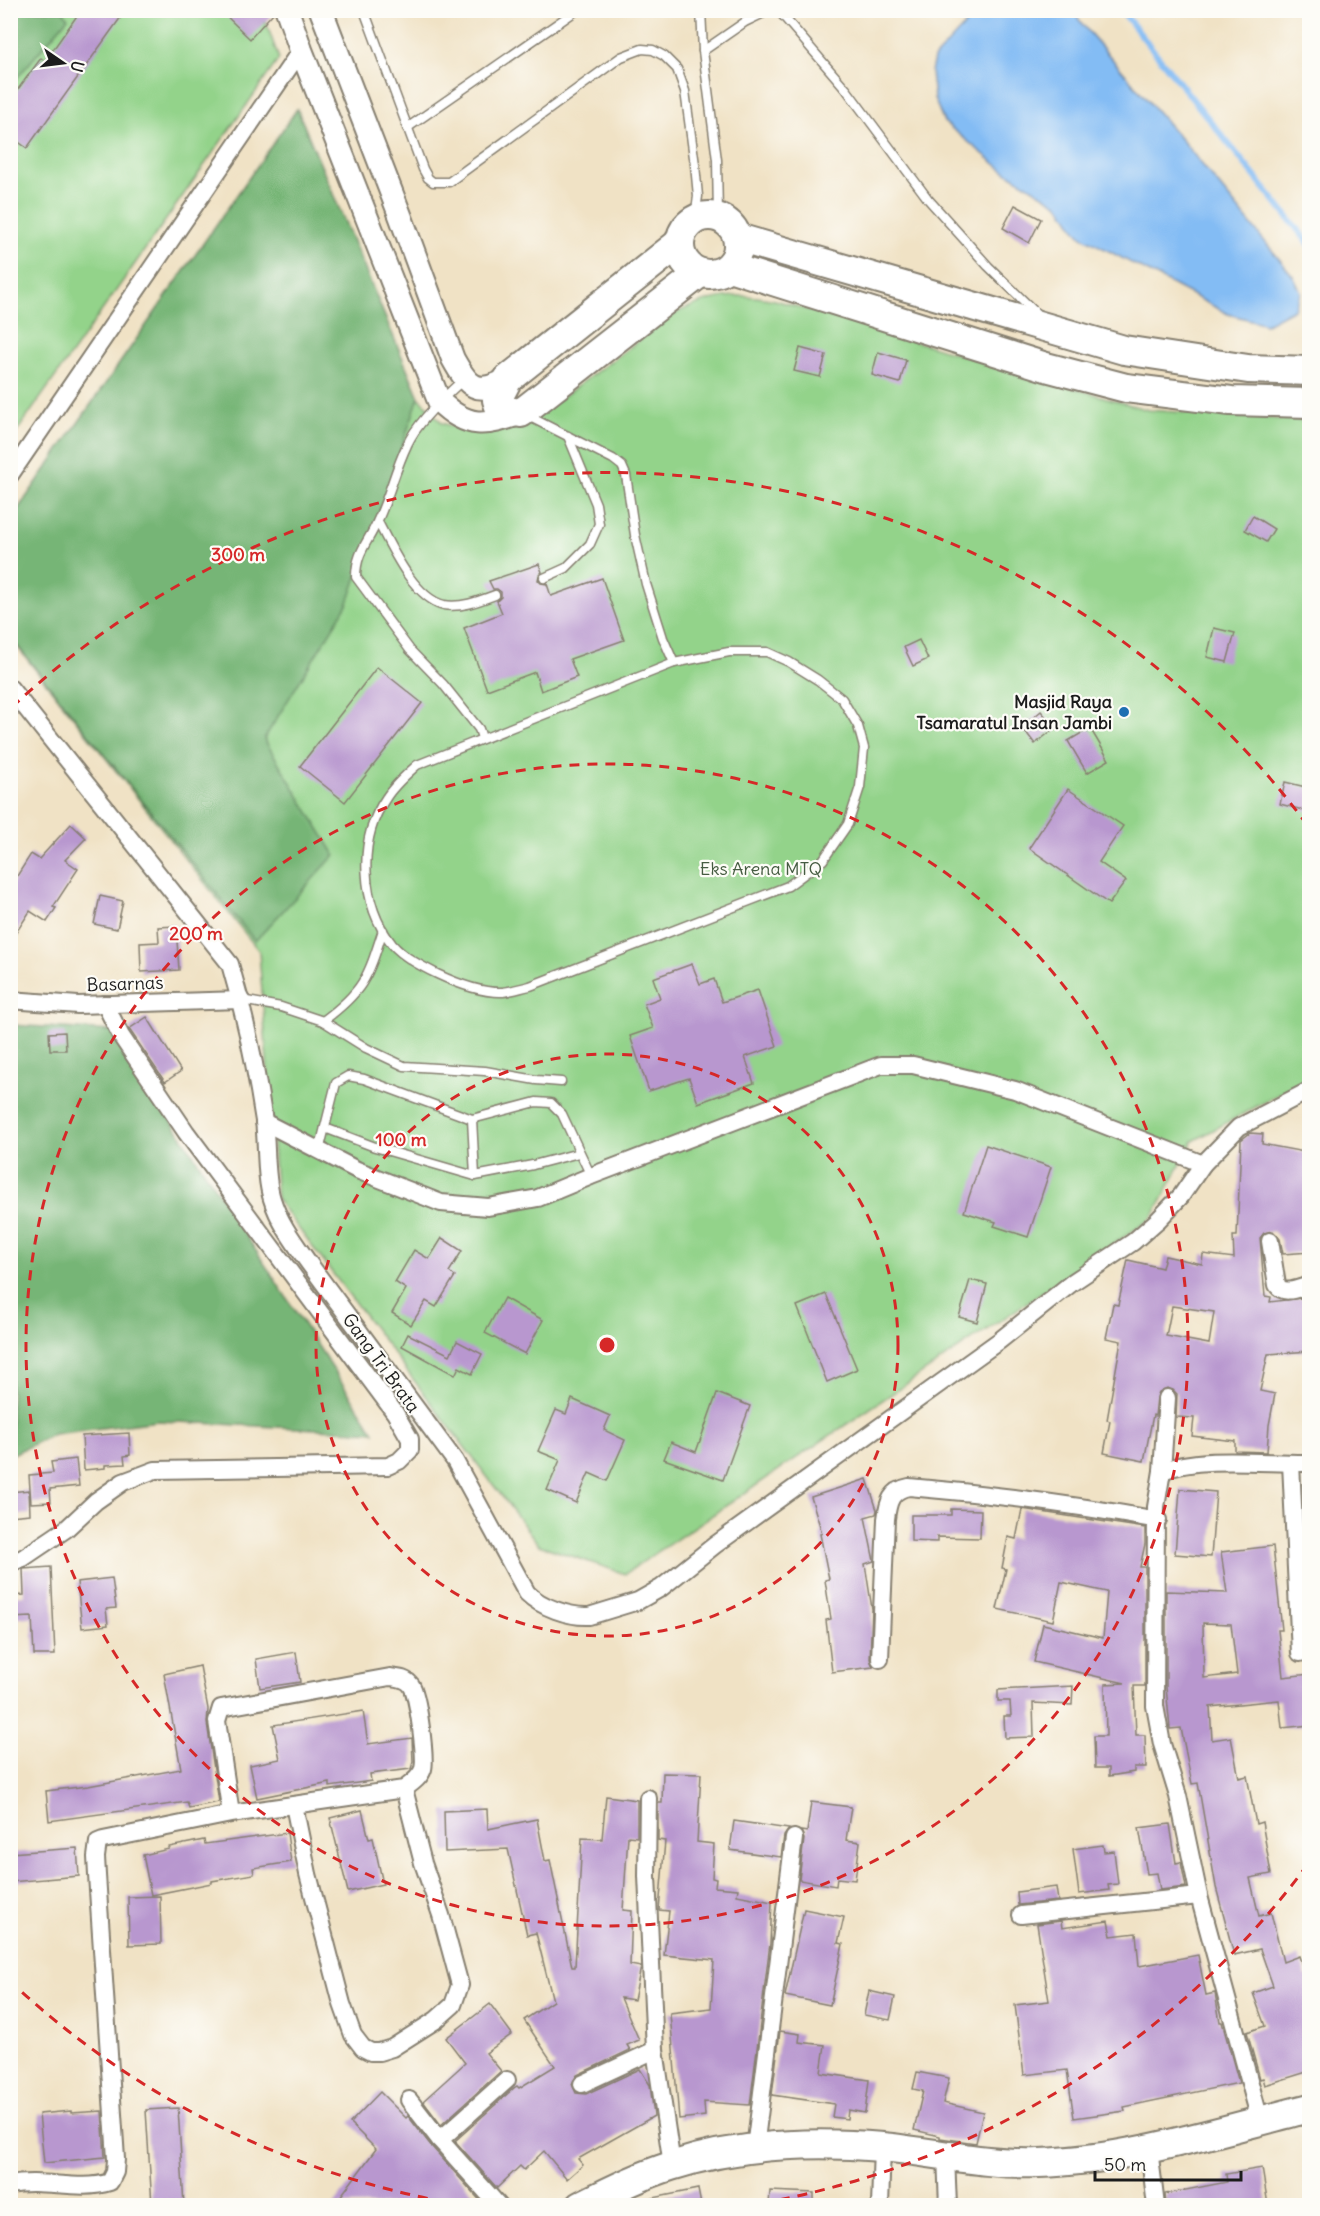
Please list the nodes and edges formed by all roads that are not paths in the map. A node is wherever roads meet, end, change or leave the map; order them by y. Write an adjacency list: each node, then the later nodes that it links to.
1 (287, 10): 10 (street)
2 (321, 10): 20 (street)
3 (364, 10): 12 (lane)
4 (577, 10): 12 (lane)
5 (701, 10): 11 (lane)
6 (754, 10): 9 (lane)
7 (770, 10): 9 (lane)
8 (778, 10): 18 (lane)
9 (744, 22): 11 (lane)
10 (301, 50): 22 (street); 26 (street)
11 (703, 51): 13 (lane)
12 (407, 128): 13 (lane)
13 (706, 218): 14 (highway); 15 (highway)
14 (738, 238): 16 (highway); 18 (highway)
15 (680, 243): 17 (highway); 21 (highway)
16 (729, 267): 17 (highway); 23 (highway)
17 (700, 273): 24 (highway)
18 (1056, 332): 19 (highway)
19 (1310, 371)
20 (464, 379): 21 (street); 22 (lane)
21 (508, 379): 24 (highway)
22 (439, 401): 24 (street); 27 (lane)
23 (1310, 403)
24 (520, 412): 25 (lane)
25 (568, 436): 28 (lane); 30 (lane)
26 (10, 475)
27 (378, 522): 29 (lane); 32 (lane)
28 (544, 578)
29 (495, 595)
30 (674, 663): 32 (lane); 33 (lane)
31 (10, 688): 34 (street)
32 (482, 738): 33 (lane)
33 (383, 930): 37 (lane)
34 (241, 999): 36 (street, Basarnas); 37 (lane); 41 (street)
35 (10, 1000): 36 (street, Basarnas)
36 (105, 1004): 55 (street, Gang Tri Brata)
37 (322, 1021): 38 (lane)
38 (561, 1082)
39 (1310, 1090): 45 (street)
40 (472, 1119): 42 (lane); 44 (lane); 46 (lane)
41 (264, 1122): 43 (street); 45 (street)
42 (325, 1128): 43 (lane); 46 (lane)
43 (319, 1151): 47 (street)
44 (579, 1153): 46 (lane); 47 (lane)
45 (1203, 1164): 47 (street)
46 (475, 1176)
47 (591, 1176)
48 (1270, 1241): 49 (street)
49 (1310, 1285)
50 (1167, 1398): 53 (street)
51 (1310, 1462): 52 (street)
52 (1291, 1463): 53 (street); 56 (street)
53 (1162, 1471): 54 (street)
54 (1158, 1520): 57 (street); 63 (street)
55 (10, 1563)
56 (1300, 1653)
57 (880, 1659)
58 (404, 1789): 60 (street); 60 (street); 61 (street)
59 (648, 1798): 65 (street)
60 (294, 1805): 61 (street)
61 (231, 1814): 77 (street)
62 (794, 1838): 73 (street)
63 (1199, 1896): 64 (street); 70 (street)
64 (1021, 1915)
65 (655, 2050): 67 (street); 76 (street)
66 (507, 2080): 71 (street)
67 (582, 2084)
68 (409, 2100): 71 (street)
69 (1310, 2108): 70 (highway)
70 (1260, 2120): 74 (highway)
71 (440, 2140): 79 (street)
72 (882, 2147): 73 (highway); 75 (highway); 80 (street)
73 (754, 2148): 76 (highway)
74 (1149, 2149): 75 (highway); 82 (street)
75 (946, 2156): 81 (street)
76 (672, 2165): 78 (highway)
77 (10, 2186)
78 (594, 2203)
79 (499, 2205)
80 (880, 2205)
81 (948, 2205)
82 (1156, 2205)

